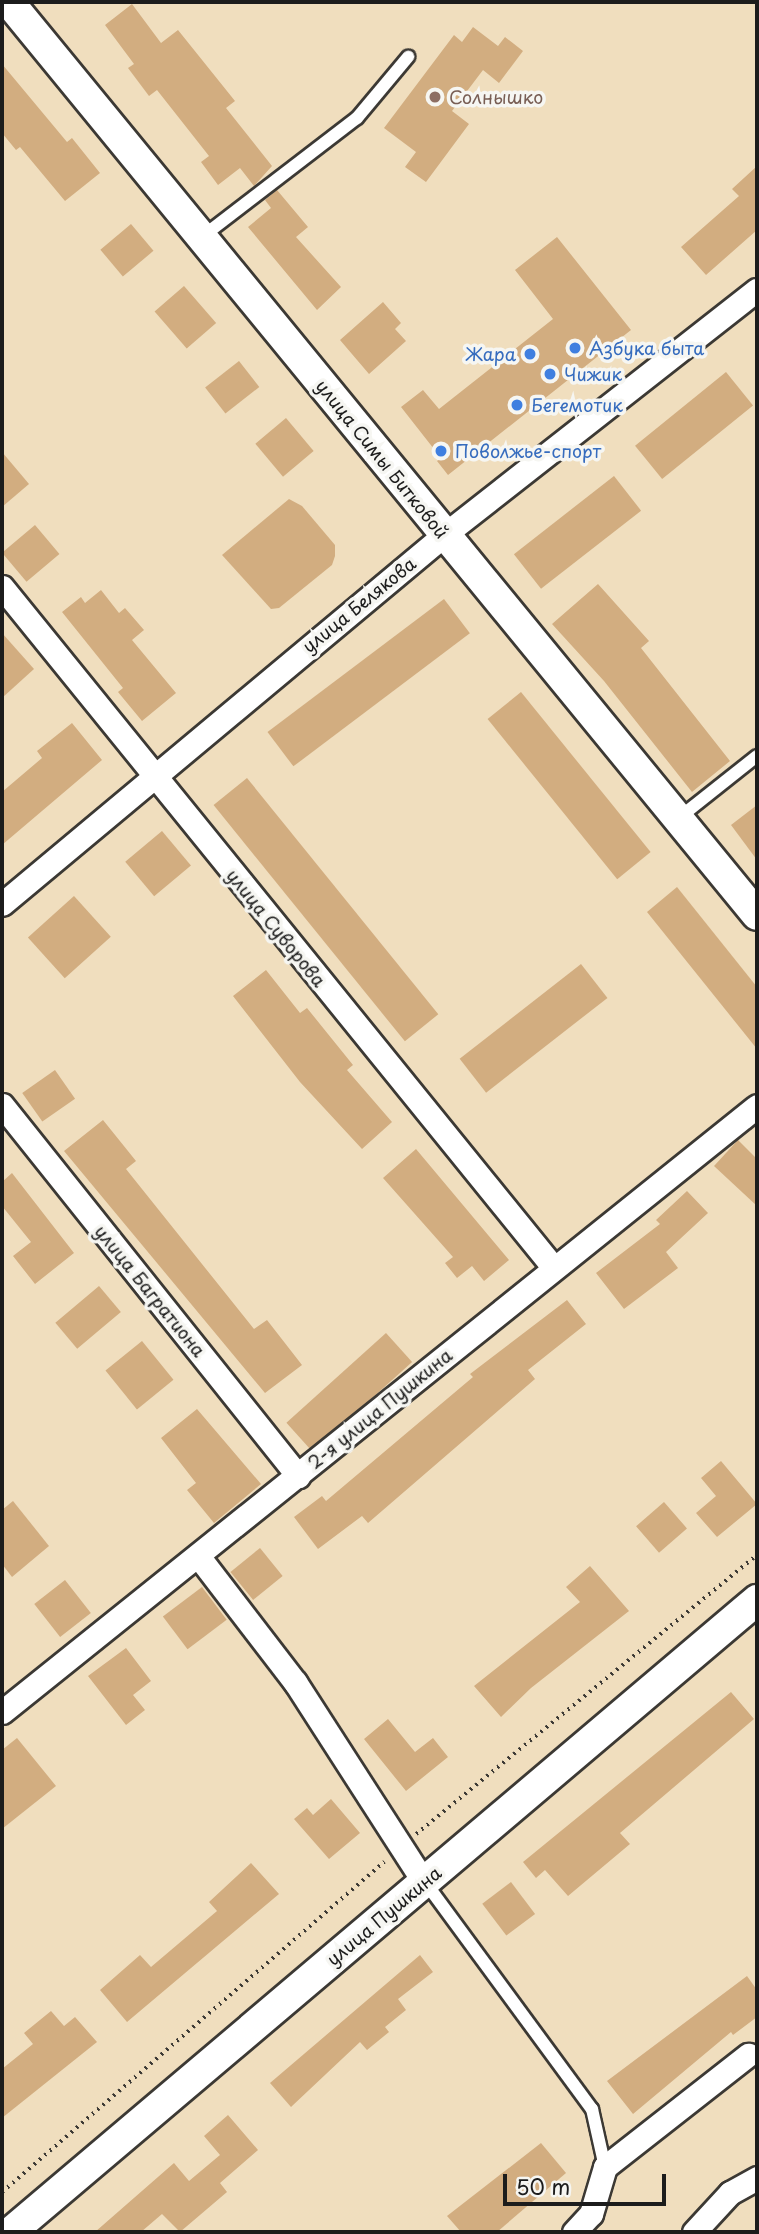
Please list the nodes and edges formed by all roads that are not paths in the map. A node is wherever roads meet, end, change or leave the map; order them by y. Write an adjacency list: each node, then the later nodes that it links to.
1 (9, 2): 3 (street, улица Симы Битковой)
2 (408, 57): 3 (lane)
3 (203, 236): 5 (street, улица Симы Битковой)
4 (757, 290): 5 (street, улица Белякова)
5 (444, 535): 8 (street, улица Белякова); 9 (street, улица Симы Битковой)
6 (2, 587): 8 (street, улица Суворова)
7 (757, 756): 9 (lane)
8 (151, 776): 10 (street, улица Белякова); 14 (street, улица Суворова)
9 (680, 817): 11 (street, улица Симы Битковой)
10 (2, 904)
11 (757, 915)
12 (2, 1105): 15 (street, улица Багратиона)
13 (757, 1106): 14 (street, 2-я улица Пушкина)
14 (553, 1267): 15 (street, 2-я улица Пушкина)
15 (298, 1476): 16 (street, 2-я улица Пушкина)
16 (199, 1557): 18 (street, 2-я улица Пушкина); 19 (street)
17 (757, 1600): 19 (street, улица Пушкина)
18 (4, 1705)
19 (424, 1882): 21 (lane); 23 (street, улица Пушкина)
20 (748, 2055): 21 (street)
21 (605, 2167): 24 (street)
22 (757, 2178): 25 (street)
23 (11, 2232)
24 (574, 2232)
25 (694, 2232)

